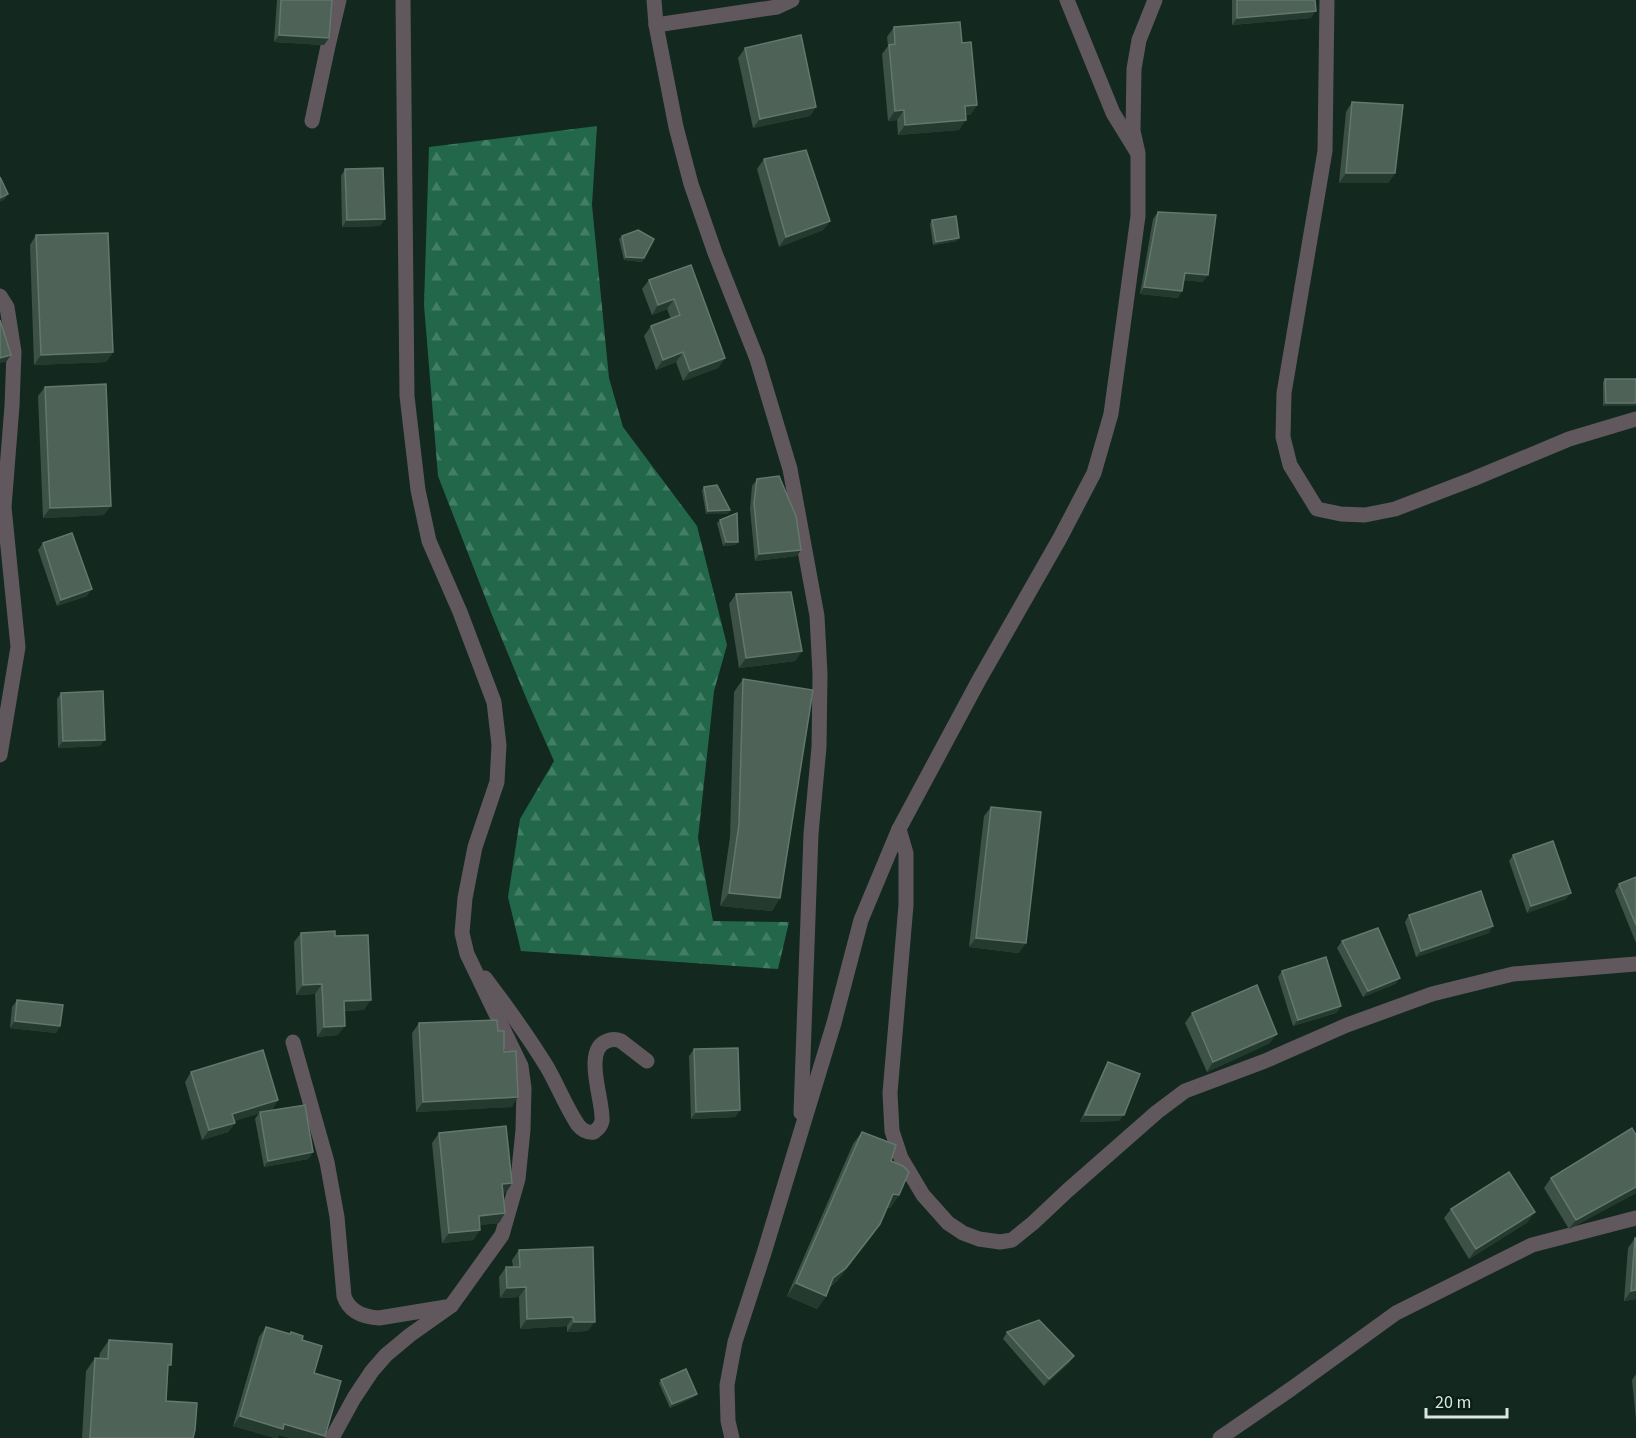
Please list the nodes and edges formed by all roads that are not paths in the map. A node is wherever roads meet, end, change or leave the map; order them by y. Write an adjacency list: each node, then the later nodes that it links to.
1 (339, 0): 9 (street)
2 (403, 0): 15 (street)
3 (654, 0): 8 (street)
4 (792, 0): 8 (street)
5 (1067, 0): 10 (street)
6 (1155, 0): 10 (street)
7 (1327, 0): 12 (street)
8 (656, 25): 19 (street)
9 (312, 121)
10 (1138, 153): 14 (street)
11 (0, 296): 13 (street)
12 (1636, 419)
13 (0, 755)
14 (899, 829): 16 (street); 19 (street)
15 (467, 954): 18 (street); 21 (street)
16 (1636, 964)
17 (293, 1041): 21 (street)
18 (647, 1061)
19 (800, 1134): 23 (street)
20 (1636, 1218): 24 (street)
21 (451, 1306): 22 (street)
22 (332, 1438)
23 (732, 1438)
24 (1220, 1438)

